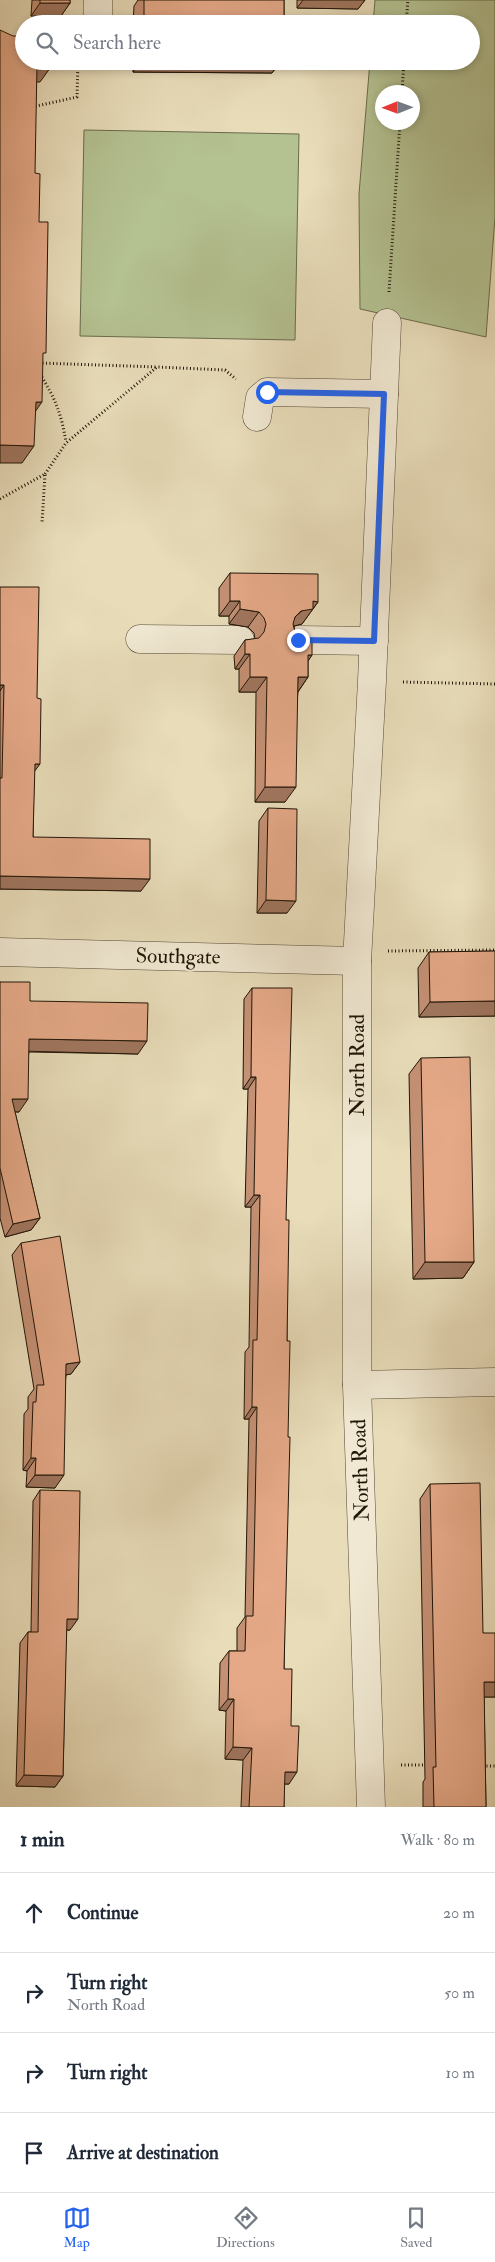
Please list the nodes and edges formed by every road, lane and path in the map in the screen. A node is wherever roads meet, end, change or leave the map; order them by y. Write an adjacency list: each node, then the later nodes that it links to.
1 (98, 0): 3 (street)
2 (408, 0): 4 (path)
3 (98, 15)
4 (407, 15)
5 (78, 70): 8 (path)
6 (403, 70): 7 (path)
7 (402, 85)
8 (29, 108)
9 (399, 130): 10 (path)
10 (387, 323): 12 (street, North Road)
11 (157, 367): 13 (path); 14 (path); 14 (path)
12 (384, 394): 13 (street); 21 (street, North Road)
13 (258, 407)
14 (66, 443): 15 (path)
15 (44, 474): 16 (path); 17 (path)
16 (0, 499)
17 (42, 523)
18 (140, 639): 19 (street)
19 (240, 640)
20 (298, 640): 21 (street)
21 (374, 641): 22 (street, North Road)
22 (372, 681): 23 (path); 26 (street, North Road)
23 (495, 684)
24 (495, 950): 26 (path)
25 (0, 952): 26 (street, Southgate)
26 (357, 956): 28 (street, North Road)
27 (495, 1382): 28 (street)
28 (357, 1385): 29 (street, North Road)
29 (371, 1765): 30 (path); 33 (street, North Road)
30 (428, 1765)
31 (476, 1766): 32 (path)
32 (495, 1766)
33 (371, 1807)

